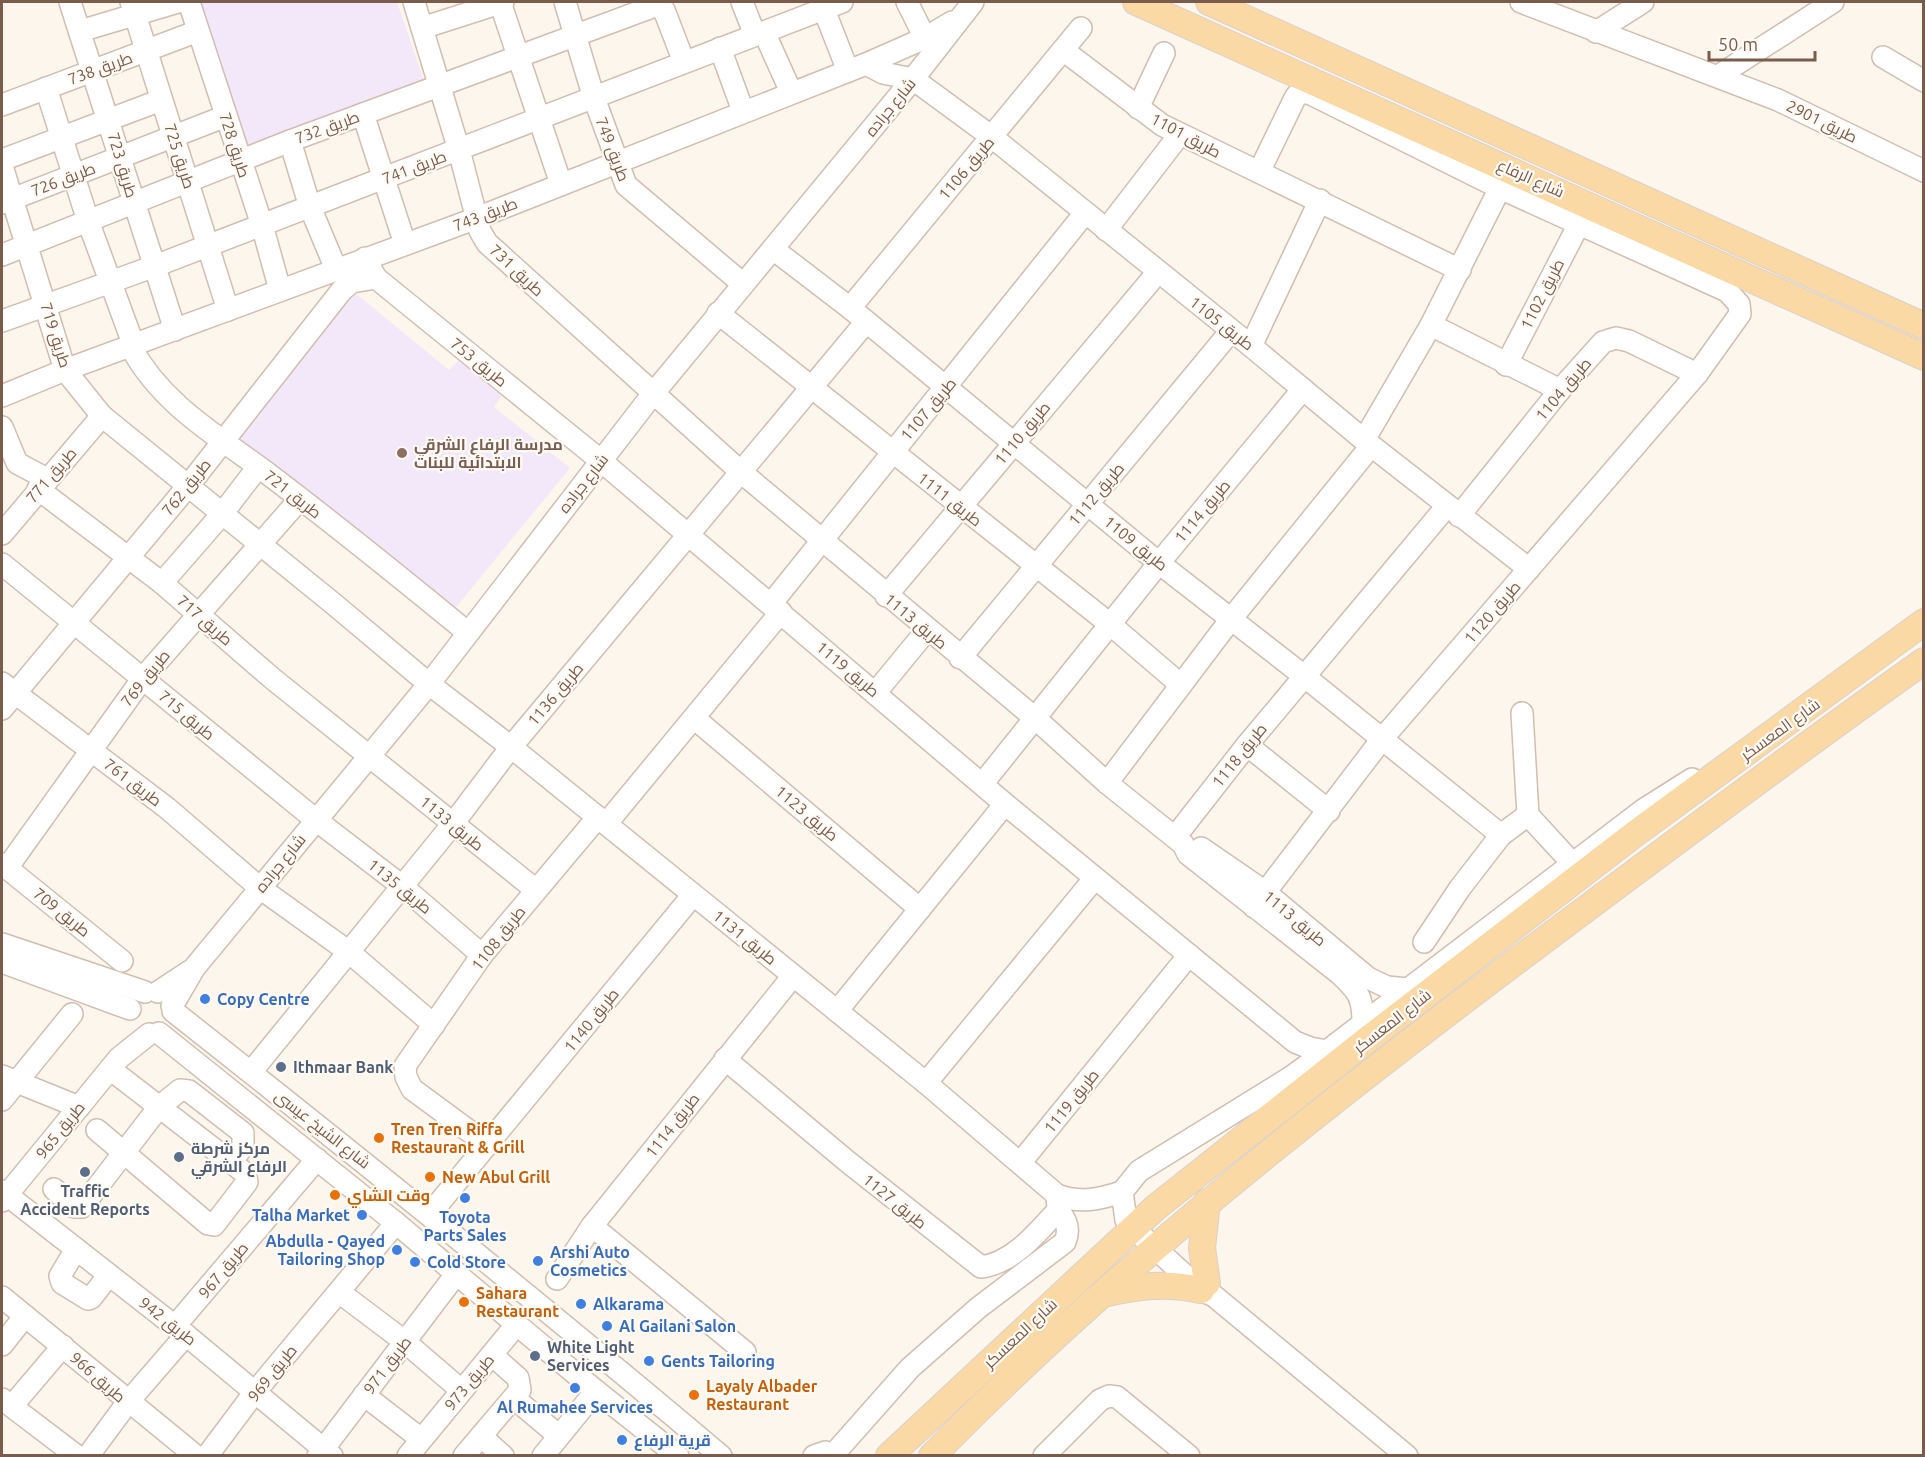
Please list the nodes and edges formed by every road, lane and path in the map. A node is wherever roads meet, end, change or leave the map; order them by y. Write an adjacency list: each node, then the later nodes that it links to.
1 (70, 2): 19 (street, طريق 723)
2 (178, 2): 15 (street)
3 (189, 2): 20 (street, طريق 728)
4 (414, 2): 17 (street, طريق 731)
5 (502, 2): 17 (street); 30 (street)
6 (565, 2): 23 (street, طريق 749)
7 (742, 2): 22 (street)
8 (907, 2): 24 (street)
9 (1136, 2): 102 (main road, شارع الرفاع)
10 (1209, 2): 97 (main road, شارع الرفاع)
11 (1521, 2): 21 (street, طريق 2901)
12 (1643, 2): 21 (street)
13 (1833, 2): 34 (street)
14 (829, 4): 22 (street, طريق 741); 32 (street, طريق 741)
15 (133, 8): 19 (street); 27 (street, طريق 725)
16 (968, 9): 24 (street, طريق 743); 35 (street, شارع جراده)
17 (423, 28): 37 (street, طريق 731)
18 (1081, 28): 26 (street, طريق 1106)
19 (80, 31): 33 (street, طريق 723)
20 (198, 31): 27 (street, طريق 738); 46 (street, طريق 728)
21 (1596, 32): 34 (street, طريق 2901)
22 (760, 33): 25 (street, طريق 741); 39 (street)
23 (576, 37): 30 (street, طريق 732); 31 (street, طريق 732); 40 (street, طريق 749)
24 (925, 38): 32 (street, طريق 743)
25 (720, 48): 31 (street, طريق 741); 44 (street)
26 (1064, 50): 43 (street, طريق 1101); 52 (street, طريق 1106)
27 (146, 51): 33 (street, طريق 738); 41 (street, طريق 725)
28 (1164, 53): 43 (street)
29 (1883, 57): 36 (street)
30 (519, 58): 37 (street, طريق 732); 48 (street)
31 (684, 63): 40 (street, طريق 741)
32 (857, 67): 35 (street); 39 (street, طريق 743)
33 (92, 71): 38 (street, طريق 738); 47 (street, طريق 723)
34 (1718, 76): 60 (street, طريق 2901)
35 (913, 79): 52 (street, طريق 1105); 80 (street, شارع جراده)
36 (1923, 81)
37 (441, 86): 45 (street, طريق 732); 54 (street, طريق 731)
38 (46, 88): 42 (street, طريق 738); 50 (street, طريق 721)
39 (791, 92): 44 (street, طريق 743)
40 (594, 98): 48 (street, طريق 741); 58 (street, طريق 749)
41 (161, 100): 47 (street); 51 (street, طريق 725)
42 (2, 105)
43 (1138, 108): 49 (street, طريق 1101)
44 (743, 111): 58 (street, طريق 743)
45 (363, 114): 53 (street, طريق 732); 63 (street)
46 (226, 116): 51 (street, طريق 726); 57 (street, طريق 728)
47 (109, 118): 50 (street); 55 (street, طريق 723)
48 (539, 119): 54 (street, طريق 741); 65 (street)
49 (1180, 134): 61 (street, طريق 1101); 76 (street)
50 (62, 136): 56 (street); 62 (street, طريق 721)
51 (173, 136): 55 (street, طريق 726); 64 (street, طريق 725)
52 (992, 138): 71 (street, طريق 1105); 94 (street, طريق 1106)
53 (290, 141): 57 (street, طريق 732); 70 (street)
54 (459, 150): 63 (street, طريق 741); 72 (street, طريق 731)
55 (121, 157): 62 (street, طريق 726); 69 (street, طريق 723)
56 (2, 160)
57 (240, 160): 64 (street, طريق 732); 75 (street, طريق 728)
58 (616, 161): 65 (street, طريق 743); 89 (street, طريق 749)
59 (2, 166): 68 (street, طريق 719)
60 (1923, 171)
61 (1259, 172): 66 (street); 67 (street, طريق 1101)
62 (74, 174): 68 (street, طريق 726); 73 (street, طريق 721)
63 (384, 179): 70 (street, طريق 741); 78 (street)
64 (188, 181): 69 (street, طريق 732); 79 (street, طريق 725)
65 (561, 184): 72 (street, طريق 743)
66 (1500, 188): 74 (street); 85 (street)
67 (1320, 200): 85 (street, طريق 1101); 101 (street)
68 (7, 201): 77 (street, طريق 719)
69 (135, 202): 73 (street, طريق 732); 83 (street, طريق 723)
70 (310, 207): 75 (street, طريق 741); 84 (street)
71 (1084, 213): 76 (street, طريق 1105); 107 (street, طريق 1107)
72 (477, 218): 78 (street, طريق 743); 110 (street, طريق 731)
73 (88, 221): 77 (street, طريق 732); 88 (street, طريق 721)
74 (1579, 224): 103 (street, طريق 1102); 105 (street, طريق 1120)
75 (262, 225): 79 (street, طريق 741); 90 (street, طريق 728)
76 (1106, 230): 86 (street, طريق 1105)
77 (27, 244): 81 (street, طريق 732); 91 (street, طريق 719)
78 (405, 244): 82 (street, طريق 743)
79 (208, 246): 83 (street, طريق 741); 92 (street, طريق 725)
80 (772, 249): 89 (street, شارع جراده); 94 (street, طريق 1109)
81 (2, 255)
82 (365, 258): 84 (street, طريق 743); 87 (street, طريق 753)
83 (155, 266): 88 (street, طريق 741); 98 (street, طريق 723)
84 (336, 269): 90 (street, طريق 743)
85 (1460, 270): 96 (street)
86 (1158, 272): 99 (street, طريق 1105); 115 (street, طريق 1110)
87 (376, 278): 114 (street, طريق 762); 118 (street, طريق 753)
88 (111, 280): 91 (street, طريق 741); 100 (street, طريق 721)
89 (743, 284): 93 (street, شارع جراده)
90 (280, 290): 92 (street, طريق 743)
91 (46, 306): 95 (street, طريق 741); 104 (street, طريق 719)
92 (228, 310): 98 (street, طريق 743)
93 (718, 313): 106 (street, طريق 1111); 110 (street, شارع جراده)
94 (858, 315): 106 (street, طريق 1136); 107 (street, طريق 1109)
95 (2, 321)
96 (1431, 325): 103 (street); 116 (street)
97 (1923, 326)
98 (175, 330): 100 (street, طريق 743)
99 (1231, 331): 101 (street, طريق 1105); 125 (street, طريق 1112)
100 (132, 346): 104 (street, طريق 743); 114 (street, طريق 721)
101 (1251, 346): 108 (street, طريق 1105)
102 (1923, 357)
103 (1506, 364): 109 (street)
104 (65, 370): 111 (street, طريق 743); 112 (street, طريق 719)
105 (1697, 374): 109 (street, طريق 1104); 137 (street, طريق 1120)
106 (812, 388): 117 (street, طريق 1111); 121 (street, طريق 1136)
107 (945, 389): 115 (street, طريق 1109); 117 (street, طريق 1107)
108 (1303, 389): 116 (street, طريق 1105); 134 (street, طريق 1114)
109 (1560, 390): 127 (street, طريق 1104)
110 (652, 394): 118 (street, شارع جراده); 121 (street, طريق 1113)
111 (2, 396)
112 (102, 416): 122 (street, طريق 771); 123 (street, طريق 719)
113 (2, 427): 119 (street, طريق 717)
114 (223, 441): 120 (street, طريق 721); 123 (street, طريق 762)
115 (1012, 443): 125 (street, طريق 1109); 126 (street, طريق 1110)
116 (1368, 443): 127 (street, طريق 1105); 142 (street)
117 (891, 453): 126 (street, طريق 1111); 131 (street, طريق 1107)
118 (600, 460): 130 (street, طريق 1119); 147 (street, شارع جراده)
119 (9, 466): 122 (street, طريق 717)
120 (258, 467): 124 (street, طريق 721); 128 (street)
121 (741, 472): 130 (street, طريق 1136); 131 (street, طريق 1113)
122 (43, 484): 129 (street, طريق 771); 133 (street, طريق 717)
123 (188, 486): 128 (street, طريق 719); 133 (street, طريق 762)
124 (299, 500): 132 (street, طريق 769); 147 (street, طريق 721)
125 (1088, 504): 134 (street, طريق 1109); 136 (street, طريق 1112)
126 (962, 507): 136 (street, طريق 1111); 139 (street, طريق 1110)
127 (1453, 511): 137 (street, طريق 1105); 151 (street, طريق 1104)
128 (222, 514): 132 (street, طريق 719); 138 (street)
129 (2, 534)
130 (687, 535): 140 (street, طريق 1119); 165 (street, طريق 1136)
131 (822, 540): 139 (street, طريق 1113); 140 (street, طريق 1107)
132 (261, 545): 141 (street, طريق 769); 153 (street, طريق 719)
133 (129, 557): 138 (street, طريق 717); 143 (street, طريق 762)
134 (1159, 563): 142 (street, طريق 1109); 145 (street, طريق 1114)
135 (2, 564): 143 (street, طريق 715)
136 (1036, 566): 145 (street, طريق 1111); 149 (street, طريق 1112)
137 (1529, 569): 162 (street, طريق 1120)
138 (162, 583): 141 (street, طريق 717)
139 (886, 596): 146 (street, طريق 1113)
140 (776, 608): 156 (street, طريق 1119); 160 (street)
141 (198, 615): 152 (street, طريق 769); 167 (street, طريق 717)
142 (1231, 619): 151 (street, طريق 1109); 154 (street)
143 (74, 622): 152 (street, طريق 715); 155 (street, طريق 762)
144 (1923, 622): 163 (main road, شارع المعسكر)
145 (1111, 625): 154 (street, طريق 1111); 161 (street, طريق 1114)
146 (927, 630): 149 (street, طريق 1113); 156 (street)
147 (467, 632): 153 (street, شارع جراده)
148 (1923, 646): 159 (main road)
149 (960, 658): 161 (street, طريق 1113)
150 (1923, 661): 159 (main road, شارع المعسكر)
151 (1304, 676): 162 (street, طريق 1109); 164 (street, طريق 1118)
152 (143, 678): 166 (street, طريق 769); 173 (street, طريق 715)
153 (429, 684): 165 (street, طريق 1131); 167 (street, شارع جراده)
154 (1181, 685): 169 (street)
155 (8, 688): 157 (street, طريق 762); 166 (street, طريق 761)
156 (876, 693): 168 (street, طريق 1119)
157 (2, 709)
158 (1522, 713): 172 (street)
159 (1849, 714): 223 (main road, شارع المعسكر)
160 (694, 718): 174 (street); 186 (street, طريق 1123)
161 (1036, 719): 168 (street); 169 (street, طريق 1113)
162 (1382, 739): 171 (street, طريق 1120); 176 (street, طريق 1109)
163 (1759, 744): 178 (street); 227 (main road, شارع المعسكر)
164 (1247, 745): 171 (street); 177 (street, طريق 1118)
165 (511, 747): 174 (street, طريق 1131); 175 (street, طريق 1136)
166 (90, 750): 179 (street, طريق 769); 182 (street, طريق 761)
167 (368, 757): 173 (street, شارع جراده); 175 (street, طريق 1133)
168 (983, 783): 170 (street, طريق 1119)
169 (1107, 783): 177 (street, طريق 1113)
170 (1005, 804): 180 (street, طريق 1119); 186 (street)
171 (1329, 811): 185 (street, طريق 1120)
172 (1528, 815): 176 (street); 178 (street)
173 (316, 820): 181 (street, طريق 1135); 182 (street, شارع جراده)
174 (602, 820): 183 (street, طريق 1108); 184 (street, طريق 1131)
175 (453, 825): 181 (street, طريق 1136); 183 (street, طريق 1133)
176 (1502, 835): 187 (street)
177 (1179, 840): 185 (street, طريق 1113)
178 (1574, 864): 195 (street)
179 (4, 866): 192 (street, طريق 709)
180 (1095, 878): 191 (street, طريق 1119); 210 (street)
181 (402, 886): 189 (street, طريق 1136); 190 (street, طريق 1135)
182 (260, 888): 189 (street, طريق 761); 196 (street, شارع جراده)
183 (536, 891): 190 (street, طريق 1108)
184 (693, 895): 194 (street, طريق 1131); 215 (street, طريق 1140)
185 (1260, 900): 195 (street, طريق 1113); 200 (street, طريق 1113)
186 (920, 909): 197 (street)
187 (1424, 942)
188 (2, 944): 196 (street, شارع الشيخ عيسى)
189 (349, 952): 201 (street, طريق 761); 207 (street, طريق 1136)
190 (482, 955): 201 (street, طريق 1108)
191 (1189, 955): 203 (street, طريق 1119); 219 (street, طريق 1119)
192 (122, 961)
193 (2, 962): 199 (street)
194 (793, 976): 197 (street, طريق 1131); 205 (street, طريق 1114)
195 (1407, 989): 200 (street)
196 (162, 1000): 199 (street); 202 (street); 207 (street, شارع الشيخ عيسى)
197 (837, 1011): 210 (street, طريق 1131)
198 (72, 1014): 209 (street)
199 (131, 1016): 202 (street); 206 (street, طريق 965)
200 (1363, 1022): 204 (street)
201 (434, 1025): 215 (street, طريق 1108)
202 (154, 1034): 206 (street, طريق 965); 217 (street, شارع الشيخ عيسى)
203 (1289, 1037): 204 (street, طريق 1119); 208 (street)
204 (1327, 1051): 208 (street)
205 (725, 1059): 228 (street, طريق 1114); 231 (street, طريق 1127)
206 (115, 1063): 212 (street, طريق 965); 213 (street)
207 (251, 1072): 225 (street, شارع الشيخ عيسى)
208 (1291, 1077): 221 (street)
209 (9, 1079): 211 (street); 212 (street)
210 (926, 1083): 219 (street, طريق 1131)
211 (2, 1100)
212 (79, 1107): 222 (street, طريق 965)
213 (159, 1107): 216 (street); 218 (street); 218 (street)
214 (98, 1130): 216 (street)
215 (488, 1145): 225 (street, طريق 1140)
216 (123, 1153): 218 (street); 220 (street)
217 (317, 1159): 226 (street, شارع الشيخ عيسى); 242 (street, طريق 967)
218 (231, 1162)
219 (1022, 1162): 224 (street, طريق 1131)
220 (54, 1189)
221 (1122, 1191): 224 (street); 227 (street)
222 (3, 1196): 230 (street, طريق 942)
223 (1208, 1202): 229 (main road, شارع المعسكر); 236 (main road)
224 (1058, 1203): 231 (street); 235 (street)
225 (430, 1214): 268 (street, شارع الشيخ عيسى)
226 (396, 1223): 232 (street, شارع الشيخ عيسى); 237 (street, طريق 969)
227 (1137, 1223): 229 (street); 271 (main road, شارع المعسكر)
228 (592, 1226): 234 (street, طريق 1114); 246 (street)
229 (1160, 1244): 236 (street); 238 (main road, شارع المعسكر)
230 (76, 1249): 233 (street, طريق 942); 233 (street)
231 (981, 1267): 235 (street, طريق 1127)
232 (457, 1273): 241 (street, شارع الشيخ عيسى); 243 (street, طريق 971)
233 (109, 1275): 242 (street, طريق 942)
234 (557, 1279)
235 (1006, 1286): 270 (street)
236 (1207, 1290): 238 (main road); 275 (street)
237 (339, 1292): 243 (street); 250 (street, طريق 969)
238 (1100, 1294): 272 (main road, شارع المعسكر)
239 (2, 1297): 240 (street, طريق 966)
240 (25, 1316): 244 (street); 245 (street, طريق 966)
241 (517, 1324): 247 (street, طريق 973); 249 (street, شارع الشيخ عيسى)
242 (180, 1330): 250 (street, طريق 942); 254 (street, طريق 967)
243 (404, 1341): 248 (street); 251 (street, طريق 971)
244 (2, 1345)
245 (63, 1346): 253 (street); 254 (street, طريق 966)
246 (745, 1352)
247 (492, 1355): 248 (street, طريق 973); 252 (street)
248 (461, 1390): 257 (street, طريق 973)
249 (596, 1391): 256 (street); 267 (street, شارع الشيخ عيسى)
250 (255, 1392): 258 (street, طريق 942); 262 (street, طريق 969)
251 (364, 1395): 257 (street); 258 (street, طريق 971)
252 (514, 1398): 255 (street); 256 (street)
253 (7, 1402): 259 (street)
254 (128, 1402): 260 (street, طريق 967); 261 (street, طريق 966)
255 (481, 1436): 264 (street); 265 (street)
256 (559, 1436): 266 (street)
257 (421, 1439): 263 (street, طريق 973)
258 (324, 1453)
259 (77, 1455)
260 (88, 1455)
261 (196, 1455)
262 (207, 1455)
263 (408, 1455)
264 (464, 1455)
265 (503, 1455)
266 (543, 1455)
267 (678, 1455)
268 (721, 1455)
269 (814, 1455): 270 (street)
270 (833, 1455)
271 (890, 1455)
272 (932, 1455)
273 (1044, 1455): 274 (street)
274 (1190, 1455)
275 (1407, 1455)

